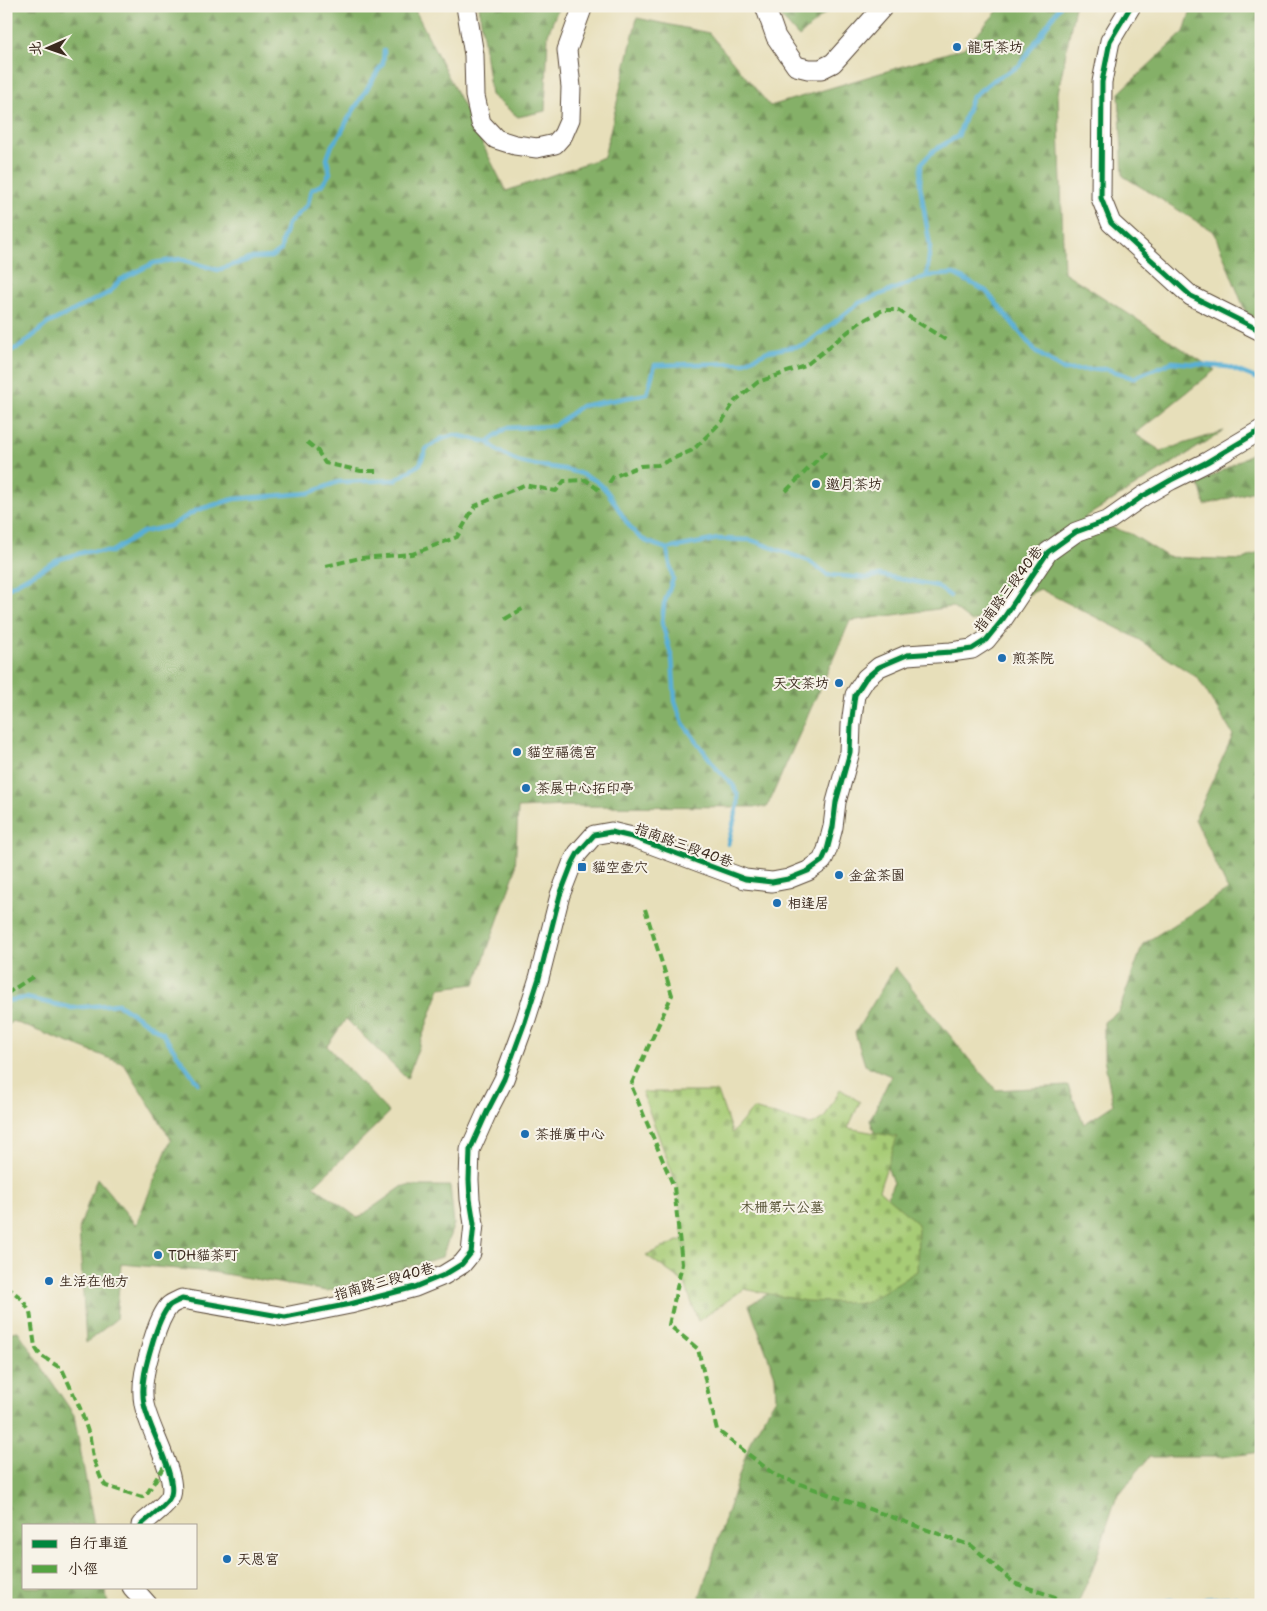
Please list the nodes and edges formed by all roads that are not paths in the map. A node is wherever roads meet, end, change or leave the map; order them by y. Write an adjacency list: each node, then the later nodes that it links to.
1 (466, 6): 2 (street)
2 (583, 6)
3 (765, 6): 4 (street)
4 (884, 6)
5 (1131, 6): 6 (street)
6 (1261, 331)
7 (1261, 430): 8 (street, 指南路三段40巷)
8 (142, 1524)
9 (133, 1588): 10 (street)
10 (148, 1605)

